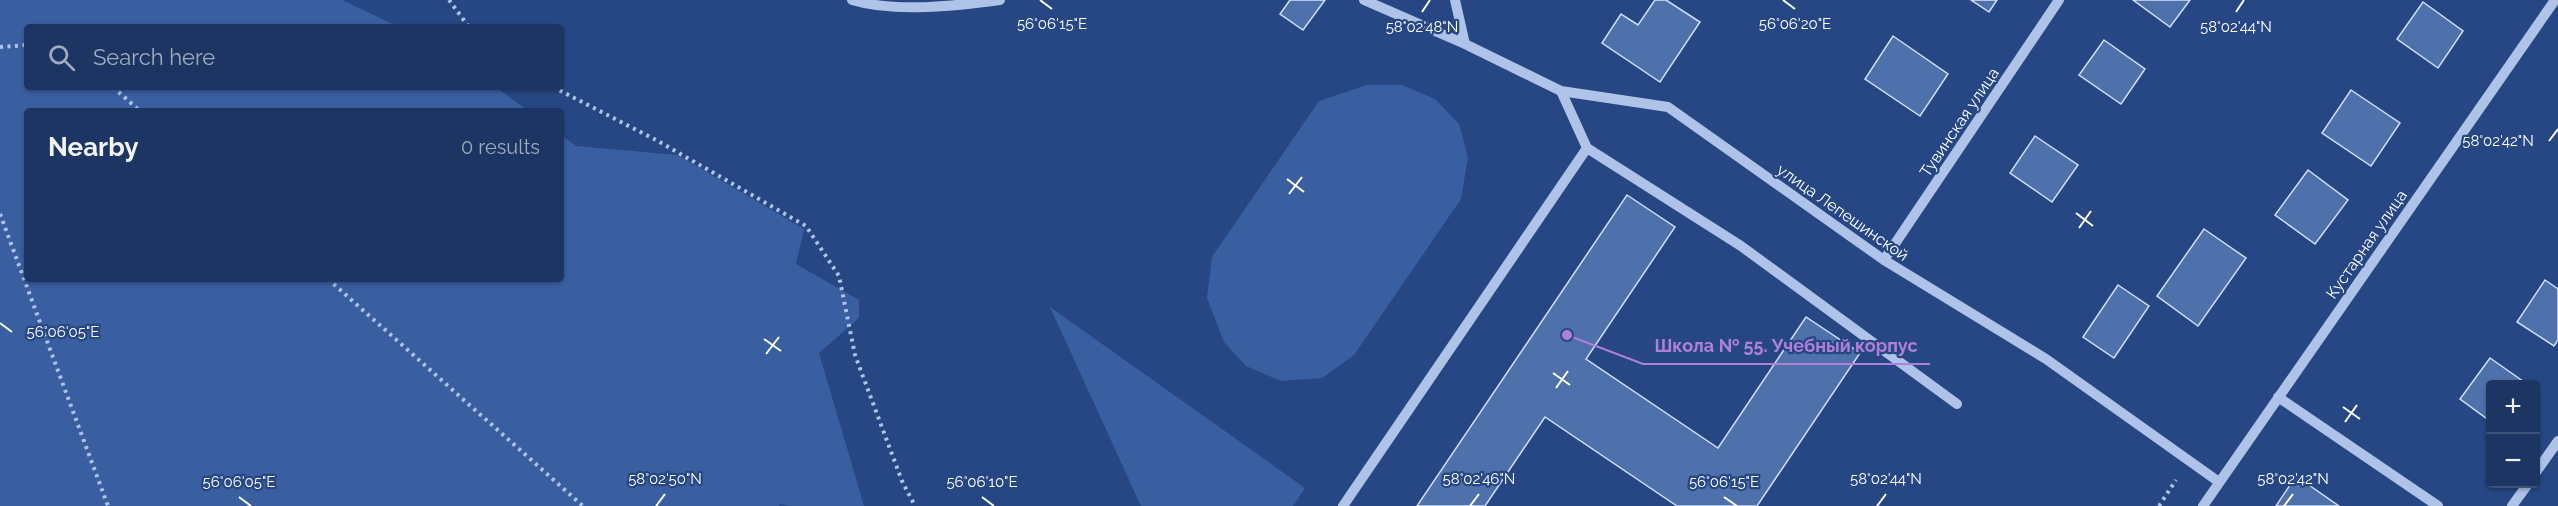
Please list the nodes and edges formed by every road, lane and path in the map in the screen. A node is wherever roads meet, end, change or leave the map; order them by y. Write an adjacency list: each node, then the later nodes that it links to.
1 (449, 0): 9 (path)
2 (852, 0): 8 (street)
3 (1000, 0): 8 (street)
4 (1364, 0): 10 (street, улица Лепешинской)
5 (1455, 0): 10 (street)
6 (2059, 0): 19 (street, Тувинская улица)
7 (2555, 0): 23 (street, Кустарная улица)
8 (878, 3)
9 (467, 24)
10 (1465, 44): 15 (street, улица Лепешинской)
11 (24, 45): 12 (path)
12 (0, 47)
13 (116, 90): 16 (path)
14 (559, 90): 31 (path)
15 (1561, 91): 17 (street); 19 (street, улица Лепешинской)
16 (137, 108)
17 (1587, 148): 24 (street); 32 (street)
18 (0, 214): 20 (path)
19 (1884, 260): 27 (street, улица Лепешинской)
20 (24, 279)
21 (25, 282): 29 (path)
22 (331, 282): 30 (path)
23 (2278, 397): 27 (street, Кустарная улица); 34 (street)
24 (1957, 404)
25 (2558, 441): 26 (street)
26 (2540, 465)
27 (2219, 482): 33 (street, Кустарная улица)
28 (2525, 488): 35 (street)
29 (108, 506)
30 (583, 506)
31 (915, 506)
32 (1343, 506)
33 (2203, 506)
34 (2438, 506)
35 (2512, 506)

